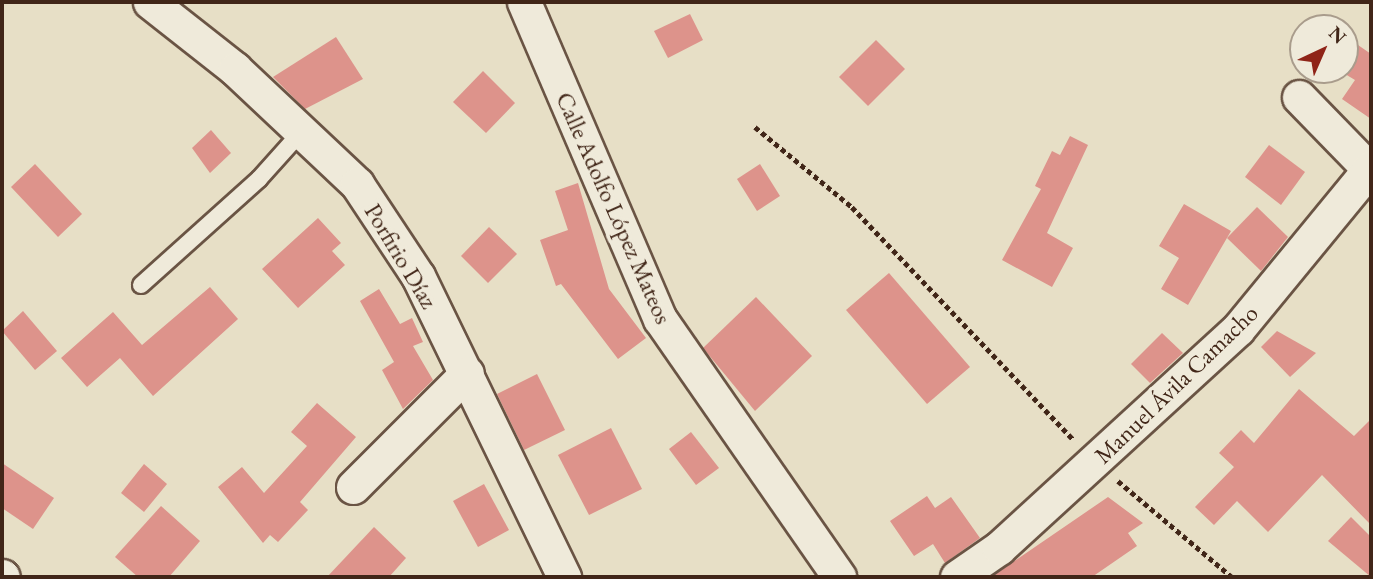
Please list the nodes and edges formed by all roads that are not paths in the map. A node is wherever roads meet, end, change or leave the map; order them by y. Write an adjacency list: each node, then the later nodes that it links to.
1 (150, 2): 4 (street, Porfirio Díaz)
2 (524, 2): 10 (street, Calle Adolfo López Mateos)
3 (1299, 97): 5 (street)
4 (303, 130): 6 (lane); 7 (street, Porfirio Díaz)
5 (1371, 169): 11 (street, Manuel Ávila Camacho)
6 (141, 285)
7 (467, 373): 8 (street); 9 (street, Porfirio Díaz)
8 (353, 487)
9 (564, 577)
10 (839, 577)
11 (957, 577)

